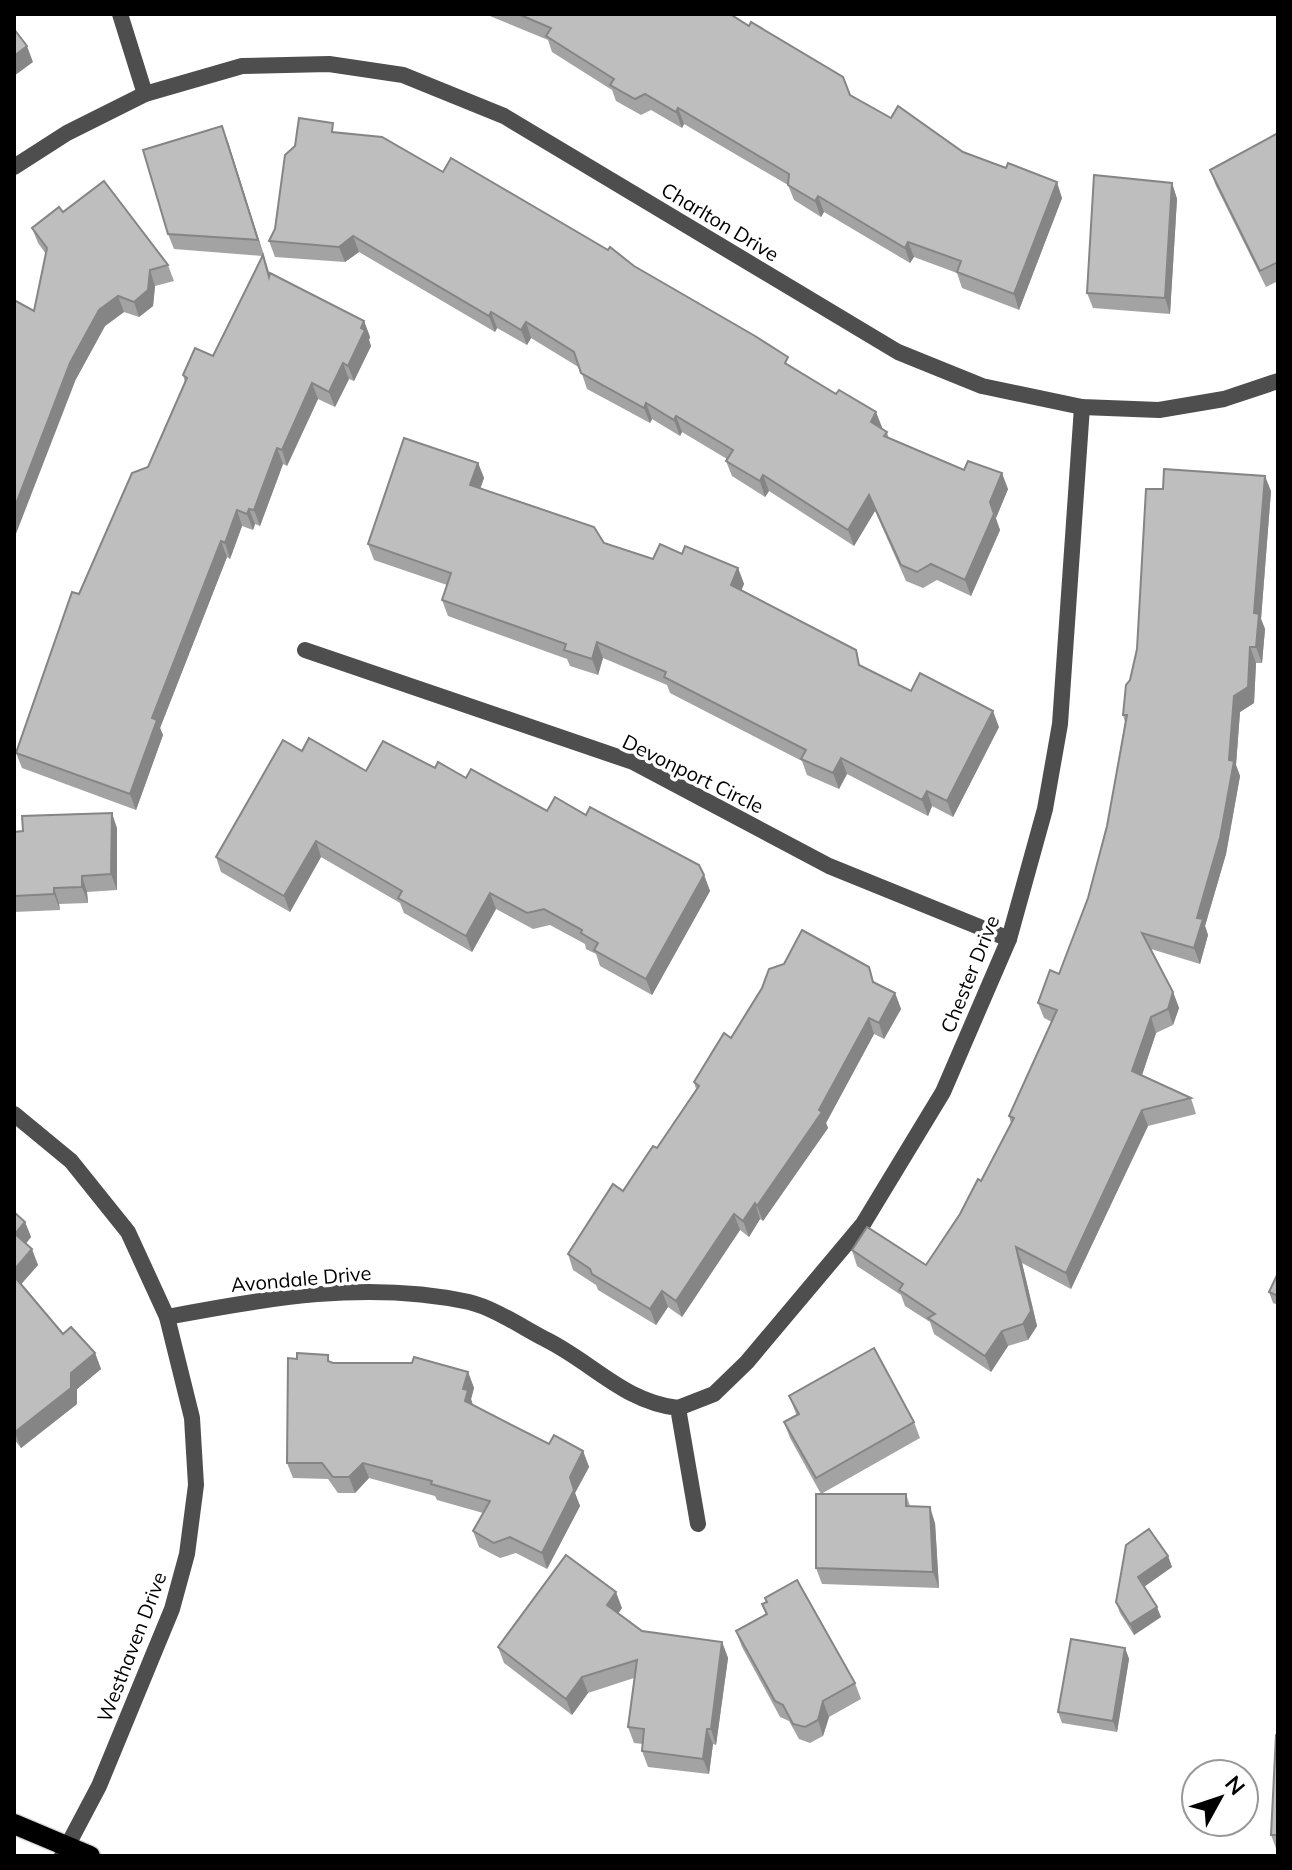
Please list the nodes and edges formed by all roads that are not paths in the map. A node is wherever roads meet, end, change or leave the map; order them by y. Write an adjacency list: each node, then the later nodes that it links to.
1 (120, 14): 2 (street)
2 (145, 94): 3 (street); 5 (street, Charlton Drive)
3 (14, 167)
4 (1278, 381): 5 (street, Charlton Drive)
5 (1082, 407): 7 (street, Chester Drive)
6 (305, 650): 7 (street, Devonport Circle)
7 (1009, 939): 10 (street, Chester Drive)
8 (14, 1114): 9 (street, Westhaven Drive)
9 (167, 1317): 10 (street, Avondale Drive); 13 (street, Westhaven Drive)
10 (678, 1408): 11 (street)
11 (698, 1524)
12 (14, 1824): 13 (main road)
13 (65, 1850): 14 (main road)
14 (90, 1856)

